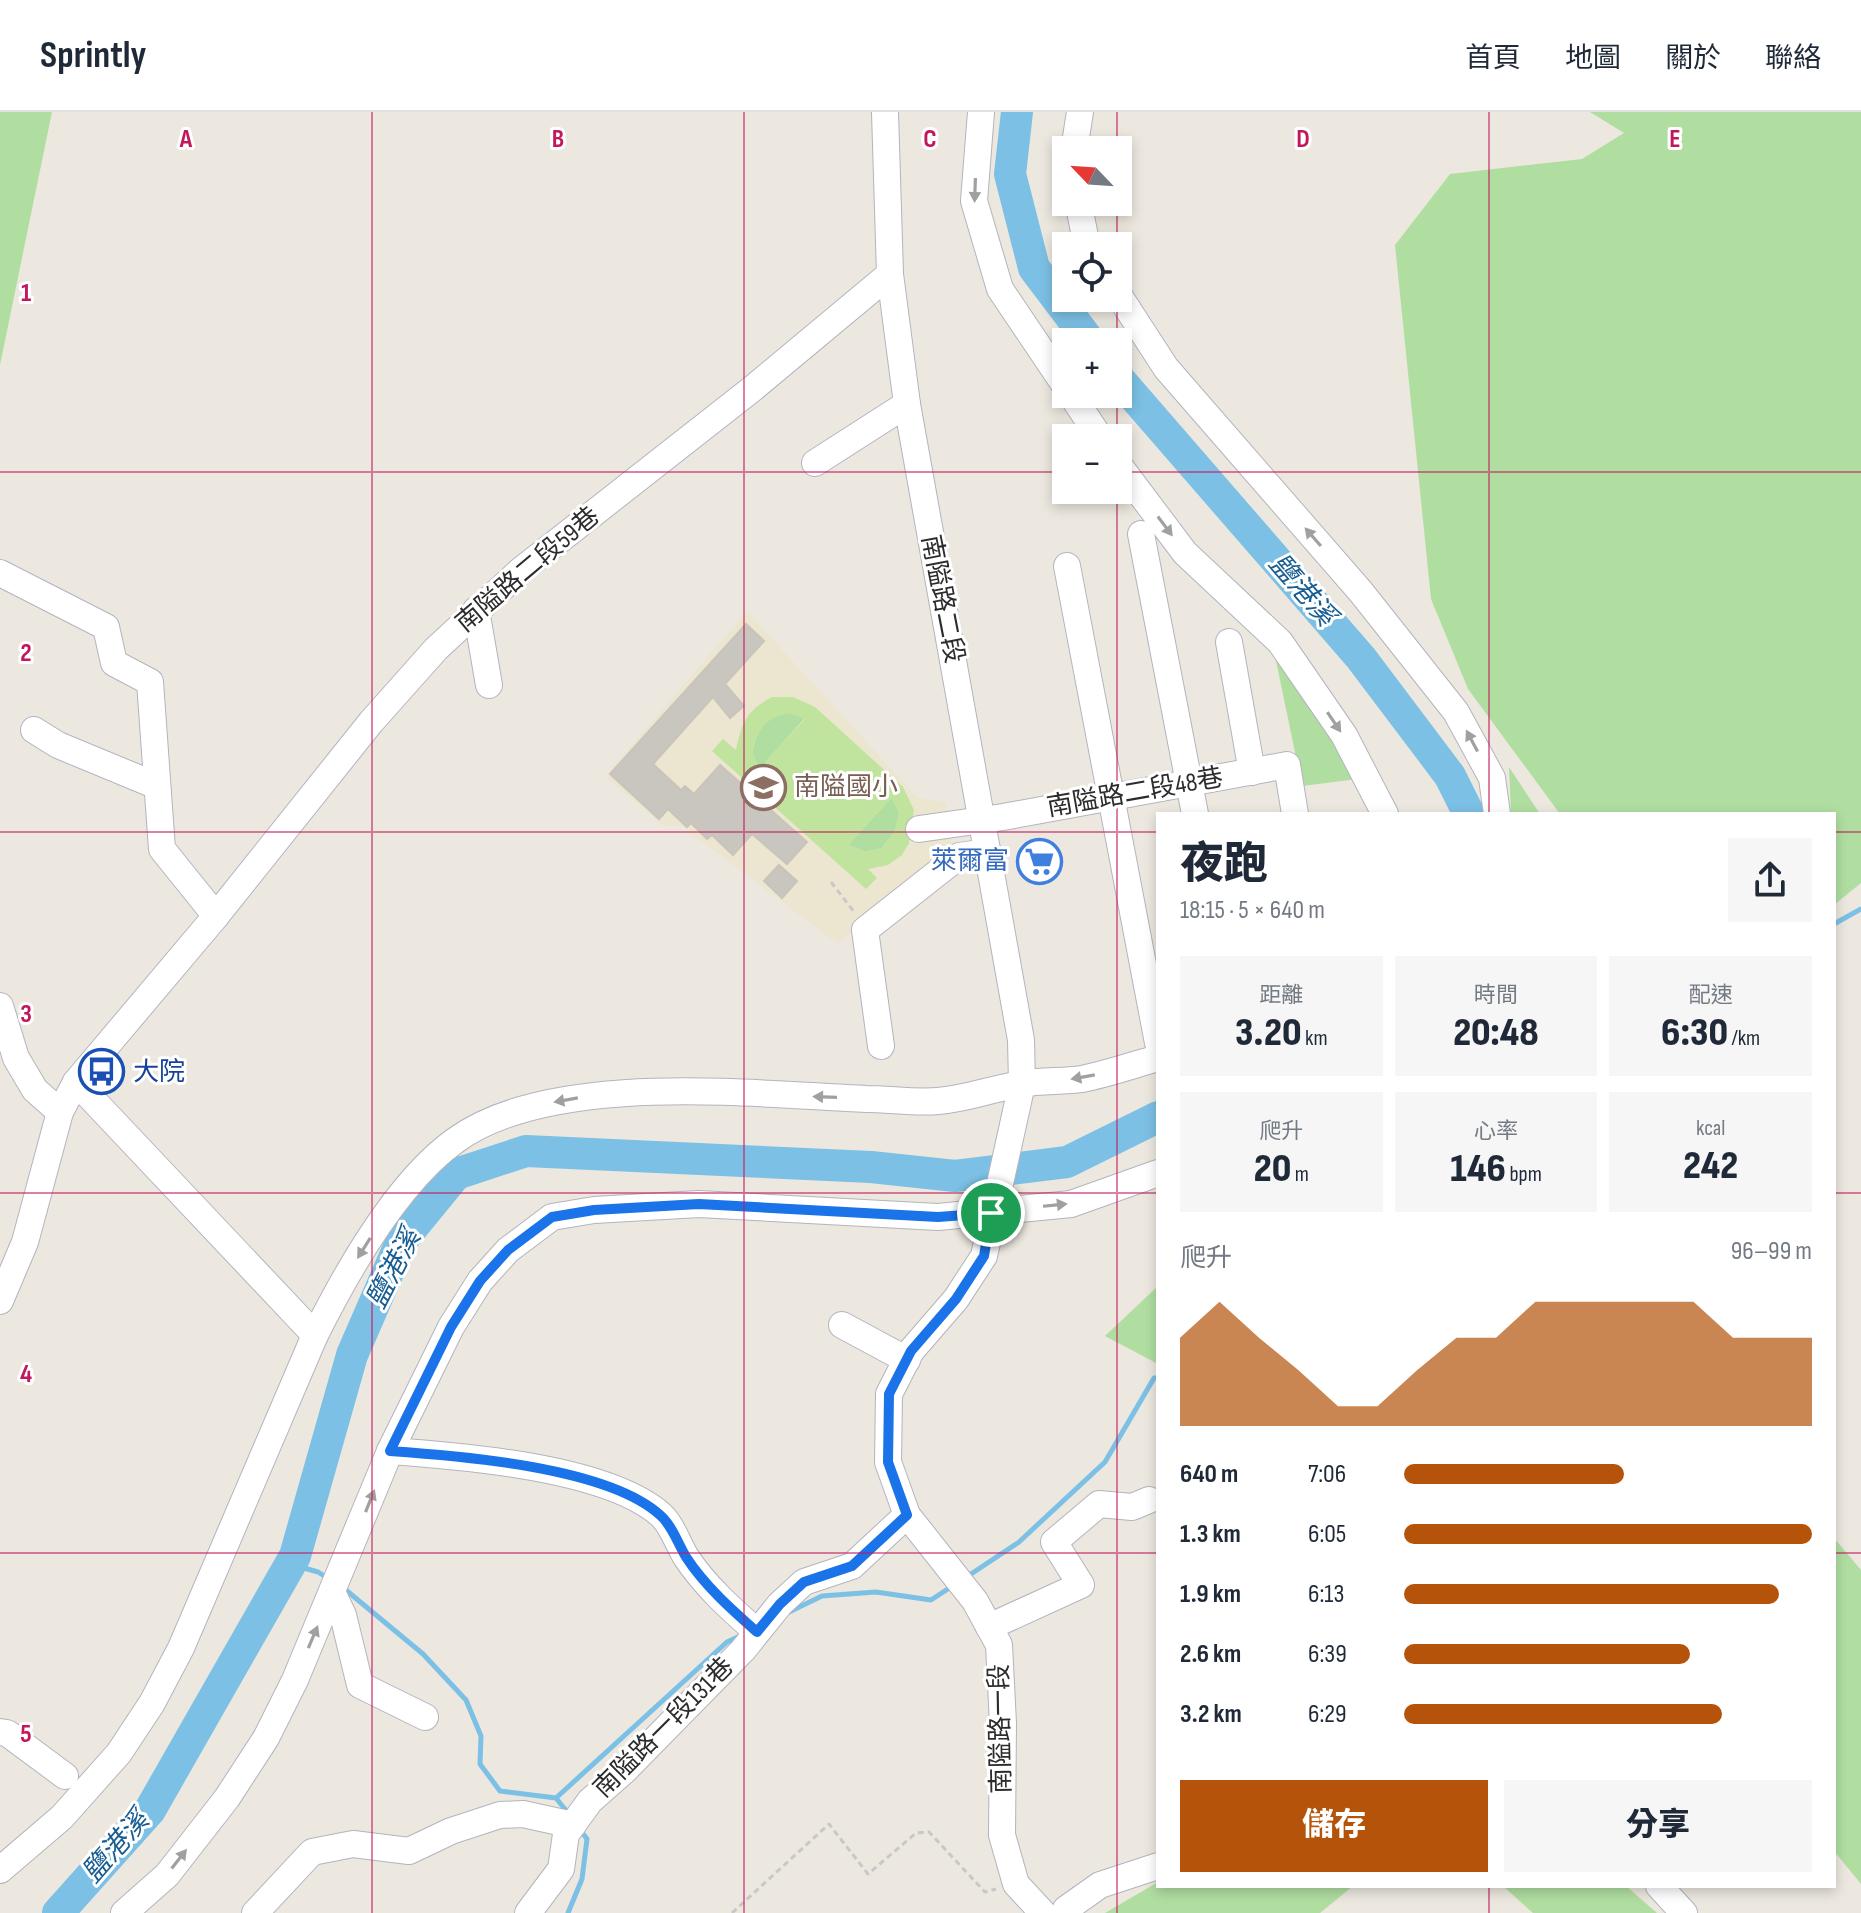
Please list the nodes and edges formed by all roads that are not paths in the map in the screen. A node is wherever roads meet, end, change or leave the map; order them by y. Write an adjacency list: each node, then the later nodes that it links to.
1 (885, 112): 5 (street, 南隘路二段)
2 (981, 112): 7 (street, one-way to 7)
3 (1080, 112): 4 (street)
4 (1076, 136)
5 (890, 274): 8 (street, 南隘路二段); 14 (street, 南隘路二段59巷)
6 (1130, 312): 25 (street, one-way to 6)
7 (1052, 366)
8 (907, 404): 9 (street); 26 (street, 南隘路二段)
9 (815, 463)
10 (1132, 483): 24 (street, one-way to 24)
11 (1141, 534): 19 (street)
12 (1067, 566): 21 (street)
13 (0, 573): 20 (street)
14 (476, 610): 16 (street); 29 (street, 南隘路二段59巷)
15 (1229, 642): 18 (street)
16 (489, 685)
17 (34, 730): 20 (street)
18 (1252, 772): 19 (street, 南隘路二段48巷); 23 (street, 南隘路二段48巷)
19 (1189, 784): 21 (street, 南隘路二段48巷); 22 (street)
20 (157, 786): 29 (street)
21 (1111, 796): 26 (street, 南隘路二段48巷); 31 (street)
22 (1195, 812)
23 (1295, 812)
24 (1384, 812)
25 (1497, 812)
26 (984, 820): 27 (street, 南隘路二段48巷); 28 (street, 南隘路二段)
27 (919, 829)
28 (988, 852): 32 (street); 35 (street, 南隘路二段)
29 (216, 916): 34 (street, 南隘路二段59巷)
30 (0, 1006): 36 (street)
31 (1156, 1032)
32 (881, 1046)
33 (1156, 1059): 35 (street, one-way to 35)
34 (76, 1082): 36 (street, 南隘路二段59巷); 41 (street)
35 (1022, 1084): 38 (street, 南隘路二段); 41 (street, one-way to 41)
36 (60, 1112): 39 (street, 南隘路二段59巷)
37 (1156, 1174): 38 (street, one-way to 37)
38 (991, 1213): 42 (street, 南隘路一段); 43 (street)
39 (0, 1301)
40 (842, 1325): 42 (street)
41 (315, 1335): 54 (street)
42 (907, 1360): 45 (street, 南隘路一段)
43 (390, 1451): 46 (street, one-way to 43); 48 (street)
44 (1149, 1500): 47 (street)
45 (907, 1515): 47 (street, 南隘路一段); 48 (street, 南隘路一段131巷)
46 (336, 1582): 49 (street); 56 (street, one-way to 46)
47 (989, 1627): 59 (street, 南隘路一段)
48 (757, 1632): 52 (street, 南隘路一段131巷)
49 (425, 1717)
50 (0, 1732): 51 (street)
51 (65, 1776)
52 (573, 1825): 57 (street); 58 (street, 南隘路一段131巷)
53 (1156, 1867): 60 (street)
54 (0, 1870)
55 (1661, 1888): 61 (street)
56 (124, 1913)
57 (255, 1913)
58 (528, 1913)
59 (1043, 1913)
60 (1064, 1913)
61 (1684, 1913)

